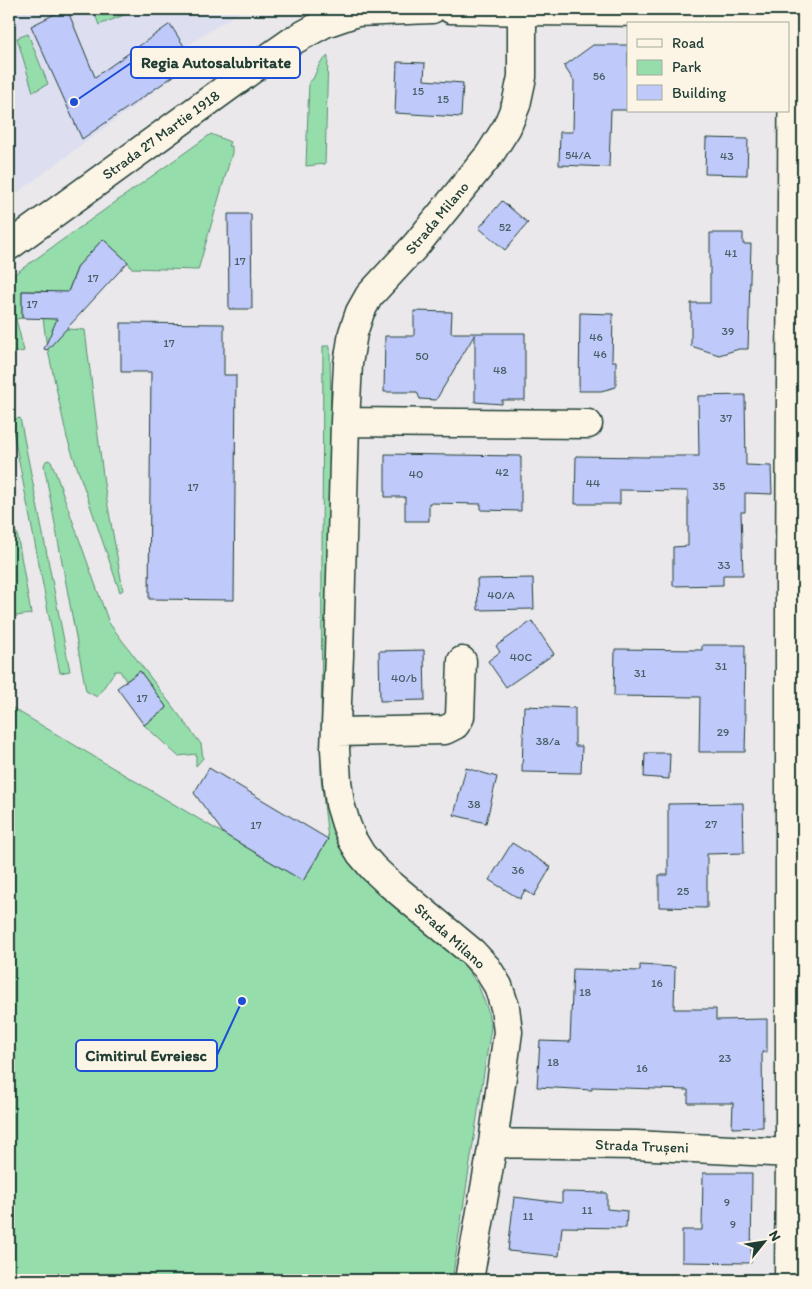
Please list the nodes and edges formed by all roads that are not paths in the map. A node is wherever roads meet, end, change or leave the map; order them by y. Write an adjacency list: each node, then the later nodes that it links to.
1 (432, 9): 5 (street, Strada 27 Martie 1918)
2 (451, 9): 3 (street)
3 (522, 11): 4 (street); 6 (street, Strada Milano)
4 (796, 11): 11 (street)
5 (9, 246)
6 (345, 422): 7 (street); 9 (street, Strada Milano)
7 (588, 424)
8 (462, 661): 9 (street)
9 (336, 732): 10 (street, Strada Milano)
10 (493, 1143): 11 (street, Strada Trușeni); 12 (street, Strada Milano)
11 (794, 1146): 13 (street)
12 (469, 1280)
13 (789, 1280)

